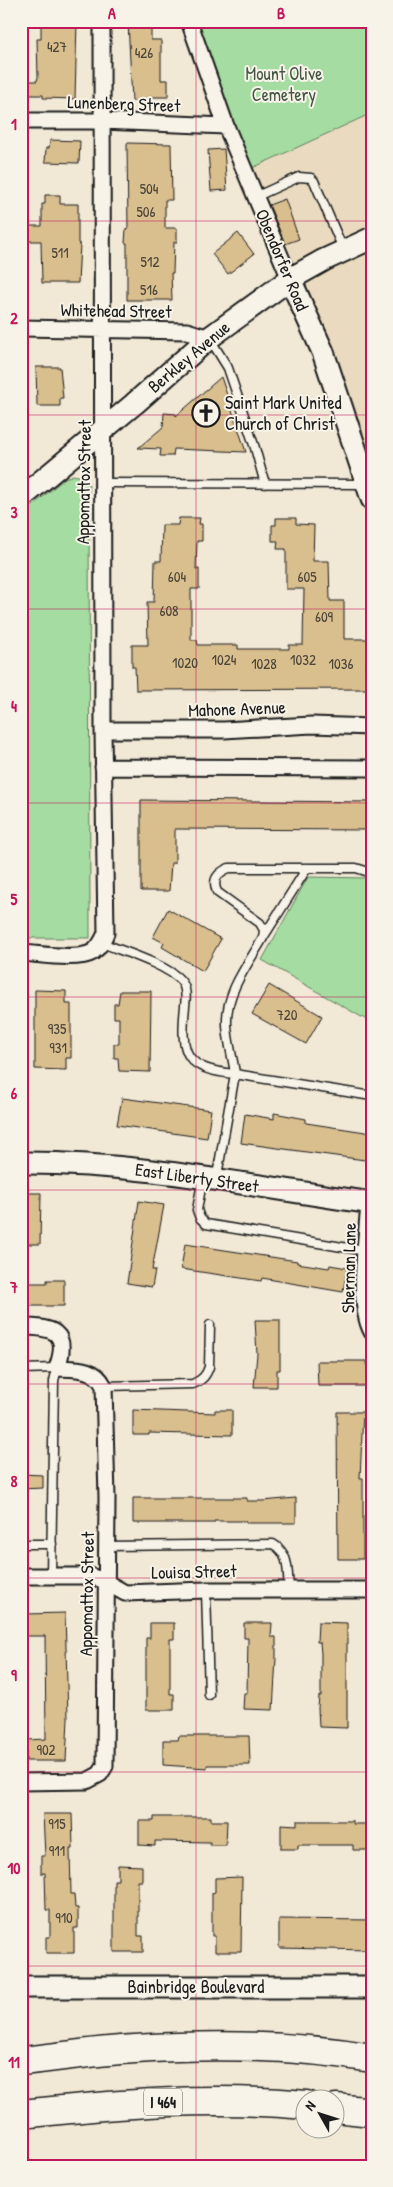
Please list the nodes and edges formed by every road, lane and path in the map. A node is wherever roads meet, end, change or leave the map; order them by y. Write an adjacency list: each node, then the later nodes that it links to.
1 (102, 21): 4 (street, Appomattox Street)
2 (189, 21): 5 (street, Obendorfer Road)
3 (21, 121): 4 (street, Lunenberg Street)
4 (102, 121): 5 (street, Lunenberg Street); 11 (street, Appomattox Street)
5 (226, 126): 6 (street, Obendorfer Road)
6 (255, 196): 8 (lane); 9 (street, Obendorfer Road)
7 (372, 238): 8 (street, Berkley Avenue)
8 (344, 251): 9 (street, Berkley Avenue)
9 (290, 279): 12 (street, Berkley Avenue); 16 (street, Obendorfer Road)
10 (21, 328): 11 (street, Whitehead Street)
11 (104, 329): 12 (street, Whitehead Street); 13 (street, Appomattox Street)
12 (208, 338): 13 (street, Berkley Avenue); 15 (lane)
13 (104, 428): 14 (street, Appomattox Street); 17 (street, Berkley Avenue)
14 (102, 483): 15 (lane); 19 (street, Appomattox Street)
15 (265, 484): 16 (lane)
16 (369, 492)
17 (21, 498)
18 (372, 727): 19 (street, Mahone Avenue)
19 (103, 730): 20 (street, Appomattox Street)
20 (103, 767): 21 (street); 25 (street, Appomattox Street)
21 (372, 768)
22 (311, 868): 23 (lane); 24 (lane); 24 (lane)
23 (372, 873)
24 (263, 938): 27 (lane)
25 (102, 943): 26 (street); 27 (lane)
26 (21, 953)
27 (236, 1074): 28 (lane); 30 (lane)
28 (372, 1096)
29 (21, 1163): 30 (street, East Liberty Street)
30 (209, 1180): 31 (street, East Liberty Street); 32 (lane)
31 (370, 1203): 32 (street, Sherman Lane)
32 (366, 1251): 35 (street, Sherman Lane)
33 (210, 1325): 38 (lane)
34 (21, 1327): 36 (street)
35 (372, 1332)
36 (57, 1368): 37 (lane); 38 (street); 40 (lane)
37 (21, 1369)
38 (104, 1386): 41 (street, Appomattox Street)
39 (21, 1544): 40 (lane)
40 (52, 1544): 43 (lane)
41 (106, 1546): 44 (street, Appomattox Street); 45 (lane)
42 (21, 1576): 43 (street, Louisa Street)
43 (51, 1576): 44 (street, Louisa Street)
44 (106, 1583): 46 (street, Louisa Street); 49 (street, Appomattox Street)
45 (289, 1589): 46 (street, Louisa Street); 47 (street, Louisa Street)
46 (206, 1590): 48 (lane)
47 (372, 1590)
48 (209, 1695)
49 (21, 1782)
50 (21, 1987): 51 (street, Bainbridge Boulevard)
51 (372, 1987)
52 (372, 2058): 53 (highway)
53 (21, 2061)
54 (296, 2104): 57 (highway, I 464)
55 (346, 2109): 56 (highway)
56 (372, 2112)
57 (21, 2114)

